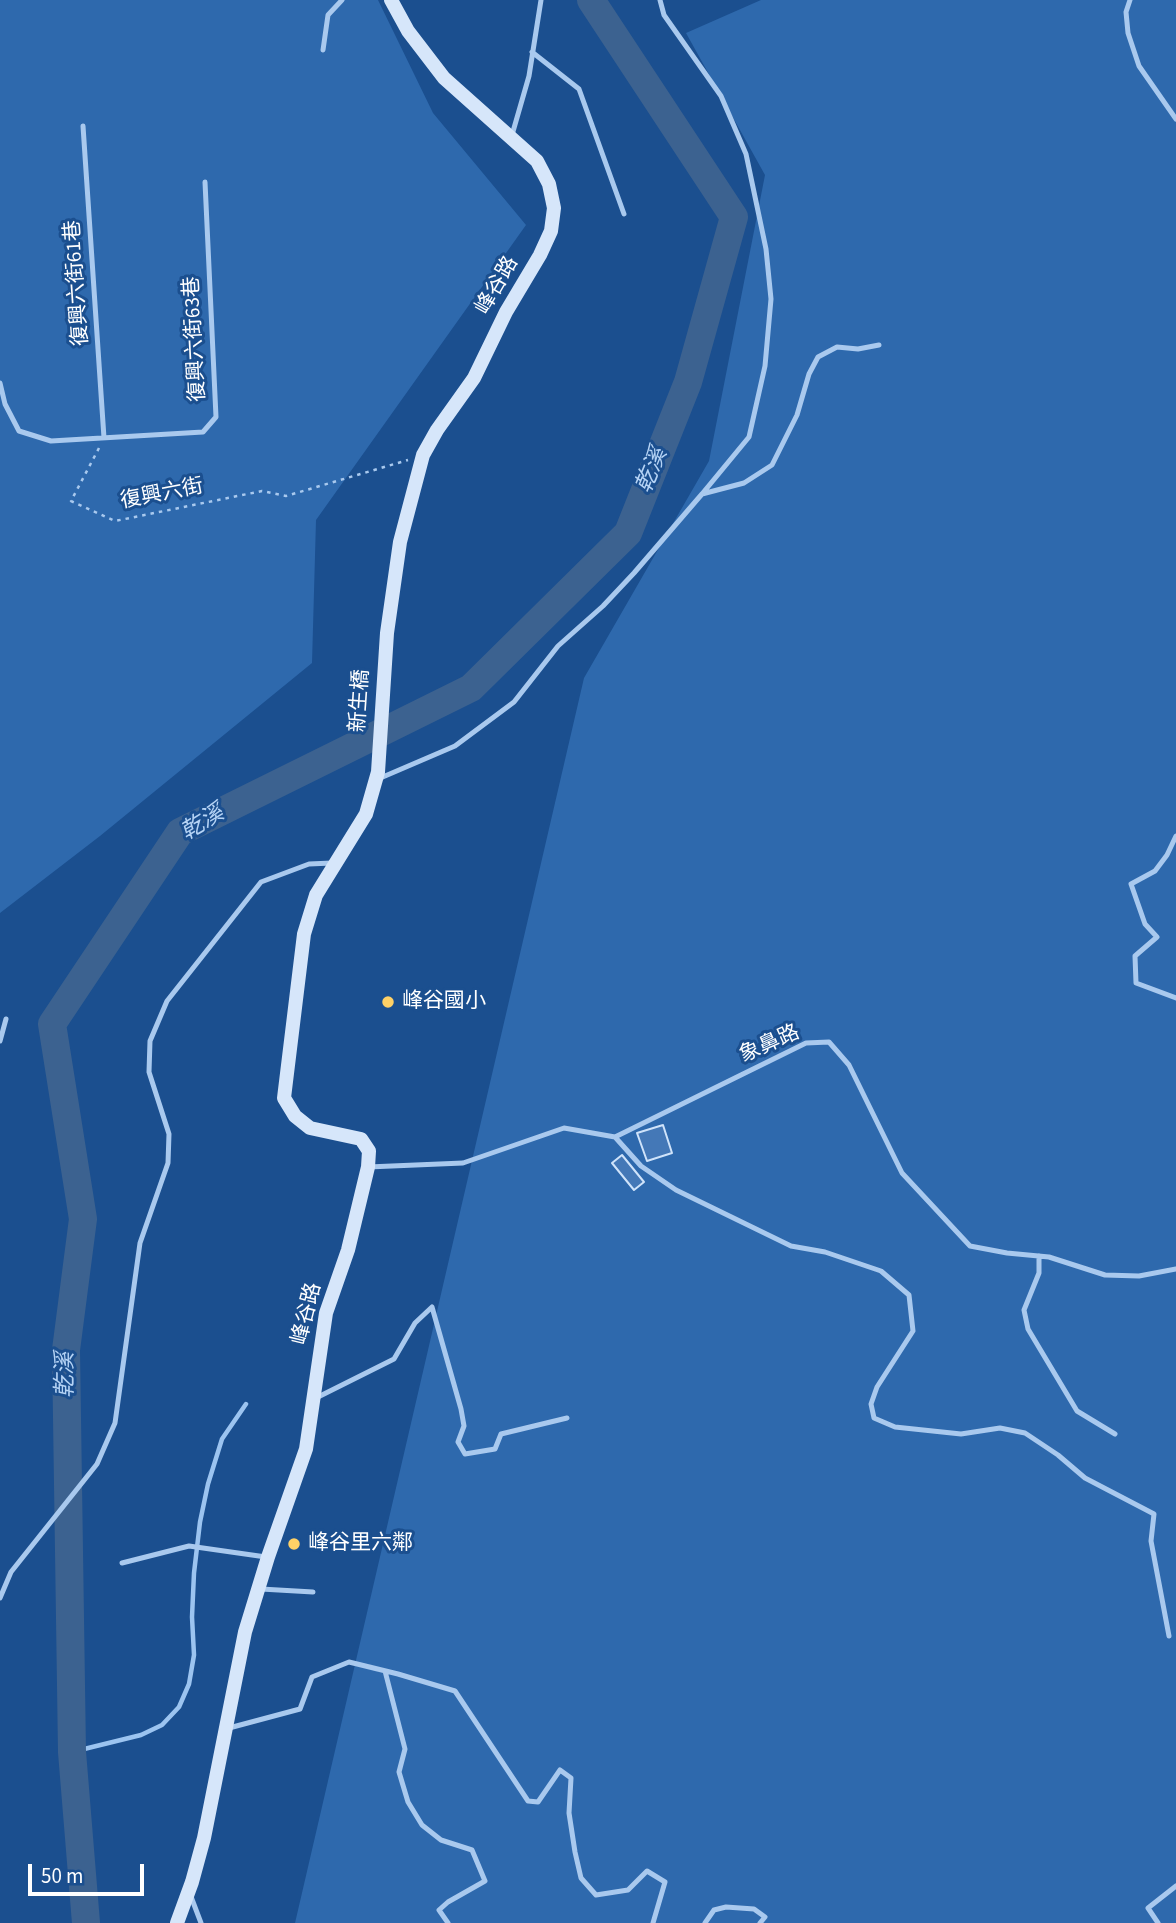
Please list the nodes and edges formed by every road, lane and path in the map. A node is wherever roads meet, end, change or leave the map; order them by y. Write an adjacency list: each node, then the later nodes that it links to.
1 (342, 0): 6 (lane)
2 (391, 0): 10 (street, 峰谷路)
3 (541, 0): 7 (lane)
4 (660, 0): 17 (lane)
5 (1130, 0): 8 (lane)
6 (323, 50)
7 (533, 52): 10 (lane); 12 (lane)
8 (1176, 119)
9 (83, 126): 15 (lane, 復興六街61巷)
10 (511, 138): 16 (street, 峰谷路)
11 (205, 182): 15 (lane, 復興六街63巷)
12 (624, 214)
13 (879, 345): 17 (lane)
14 (0, 383): 15 (lane)
15 (104, 438): 16 (path, 復興六街)
16 (423, 455): 18 (street, 峰谷路)
17 (702, 494): 19 (lane)
18 (387, 633): 19 (street, 新生橋)
19 (377, 776): 21 (street)
20 (1176, 836): 22 (lane)
21 (335, 863): 26 (street); 36 (lane)
22 (1176, 998)
23 (6, 1019): 24 (lane)
24 (0, 1041)
25 (615, 1136): 26 (lane); 27 (lane, 象鼻路); 37 (lane)
26 (368, 1167): 29 (street, 峰谷路)
27 (1039, 1256): 28 (lane, 象鼻路); 31 (lane)
28 (1176, 1269)
29 (313, 1399): 30 (lane); 32 (street, 峰谷路)
30 (567, 1419)
31 (1115, 1434)
32 (268, 1557): 33 (lane); 34 (street, 峰谷路)
33 (122, 1563)
34 (258, 1589): 35 (lane); 39 (street, 峰谷路)
35 (313, 1592)
36 (0, 1598)
37 (1169, 1636)
38 (385, 1671): 39 (lane); 44 (lane); 45 (lane)
39 (226, 1729): 41 (street, 峰谷路)
40 (1176, 1886): 48 (lane)
41 (188, 1892): 42 (street, 峰谷路); 43 (lane)
42 (177, 1923)
43 (201, 1923)
44 (448, 1923)
45 (653, 1923)
46 (705, 1923): 47 (lane)
47 (760, 1923)
48 (1158, 1923)

